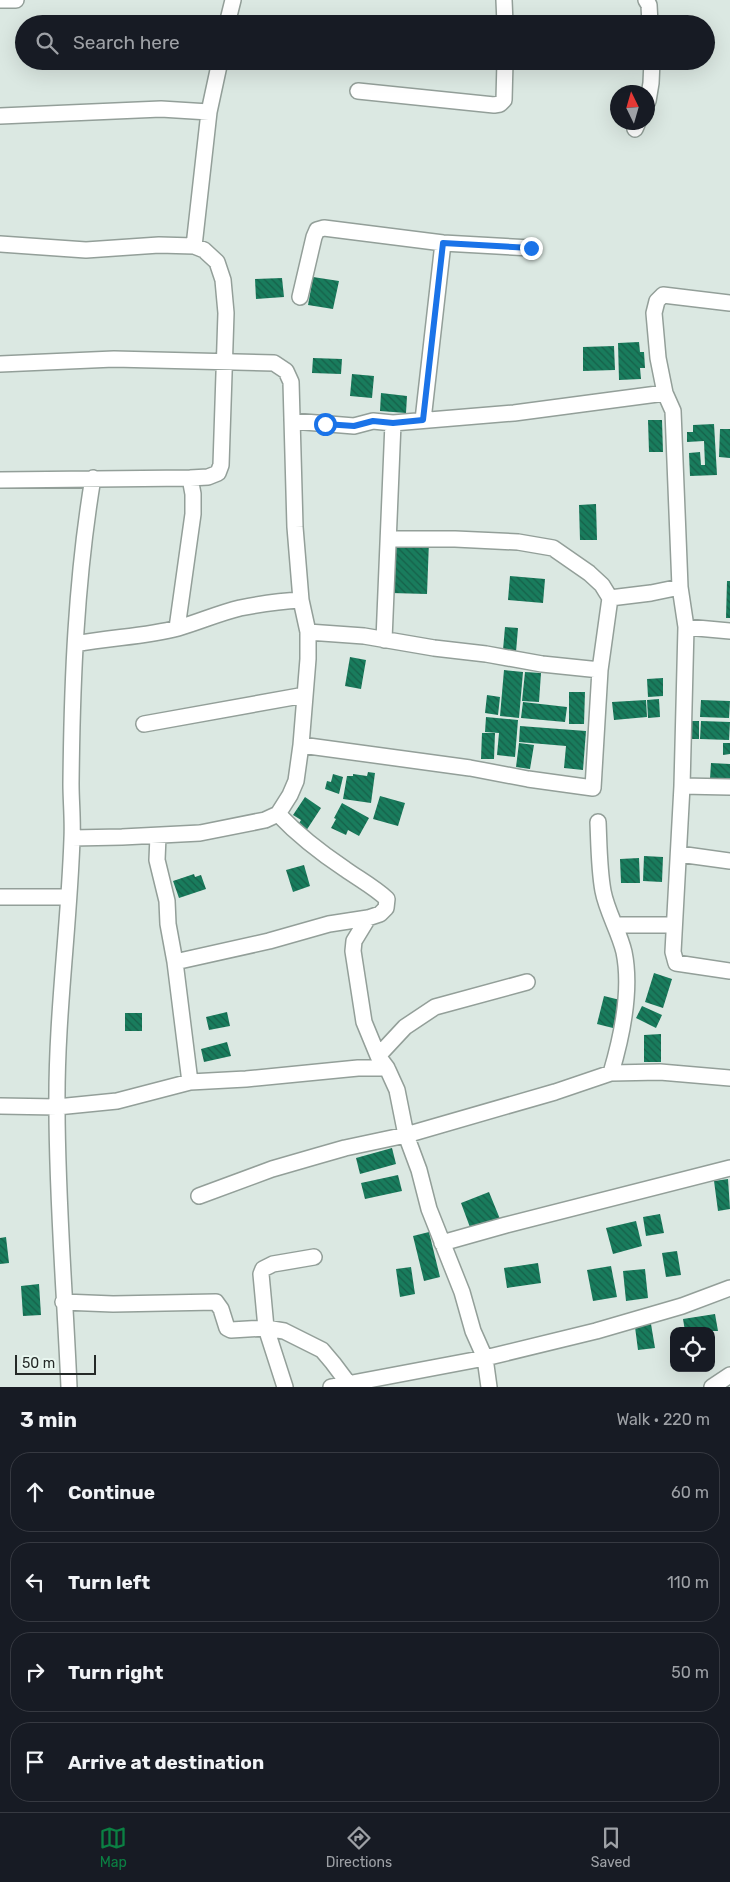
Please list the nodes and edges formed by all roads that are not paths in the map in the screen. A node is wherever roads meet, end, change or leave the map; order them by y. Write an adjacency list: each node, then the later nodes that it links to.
1 (0, 0): 2 (street)
2 (14, 0)
3 (233, 0): 6 (street)
4 (504, 0): 7 (street)
5 (646, 0): 8 (street)
6 (229, 15)
7 (505, 15)
8 (650, 15)
9 (218, 70): 14 (street)
10 (505, 70): 13 (street)
11 (652, 70): 12 (street)
12 (651, 85)
13 (358, 91)
14 (209, 112): 15 (street); 18 (street)
15 (0, 116)
16 (443, 243): 19 (street); 20 (street); 26 (street)
17 (0, 244): 18 (street)
18 (194, 246): 22 (street)
19 (531, 248)
20 (300, 297)
21 (730, 303): 24 (street)
22 (225, 361): 23 (street); 25 (street); 29 (street)
23 (0, 364)
24 (665, 393): 26 (street); 32 (street)
25 (292, 420): 27 (street); 34 (street)
26 (423, 420): 27 (street)
27 (393, 423): 31 (street)
28 (93, 478): 29 (street); 30 (street); 40 (street)
29 (190, 478): 36 (street)
30 (0, 480)
31 (389, 539): 33 (street); 39 (street)
32 (680, 587): 33 (street); 35 (street)
33 (610, 598): 41 (street)
34 (300, 600): 36 (street); 38 (street)
35 (686, 627): 37 (street); 45 (street)
36 (177, 628): 40 (street)
37 (730, 631)
38 (308, 632): 39 (street); 42 (street)
39 (384, 640): 41 (street)
40 (76, 644): 50 (street)
41 (600, 670): 44 (street)
42 (305, 695): 43 (street); 44 (street)
43 (144, 724)
44 (301, 745): 47 (street)
45 (682, 786): 46 (street); 51 (street)
46 (730, 787)
47 (278, 814): 49 (street); 55 (street)
48 (598, 822): 57 (street)
49 (158, 836): 50 (street); 58 (street)
50 (72, 838): 54 (street)
51 (678, 854): 52 (street); 56 (street)
52 (730, 861)
53 (0, 897): 54 (street)
54 (68, 897): 67 (street)
55 (368, 918): 58 (street); 61 (street)
56 (674, 925): 57 (street); 59 (street)
57 (616, 926): 63 (street)
58 (175, 962): 65 (street)
59 (730, 971)
60 (527, 982): 61 (street)
61 (378, 1056): 62 (street)
62 (387, 1068): 65 (street); 68 (street)
63 (611, 1073): 64 (street); 68 (street)
64 (730, 1078)
65 (190, 1082): 67 (street)
66 (0, 1106): 67 (street)
67 (57, 1107): 74 (street)
68 (406, 1135): 70 (street); 71 (street)
69 (730, 1168): 71 (street)
70 (199, 1196)
71 (442, 1243): 76 (street)
72 (314, 1257): 75 (street)
73 (730, 1288): 76 (street)
74 (63, 1302): 75 (street); 79 (street)
75 (266, 1328): 78 (street); 80 (street)
76 (485, 1358): 78 (street); 82 (street)
77 (730, 1375): 83 (street)
78 (348, 1384): 81 (street)
79 (69, 1387)
80 (285, 1387)
81 (330, 1387)
82 (489, 1387)
83 (712, 1387)

